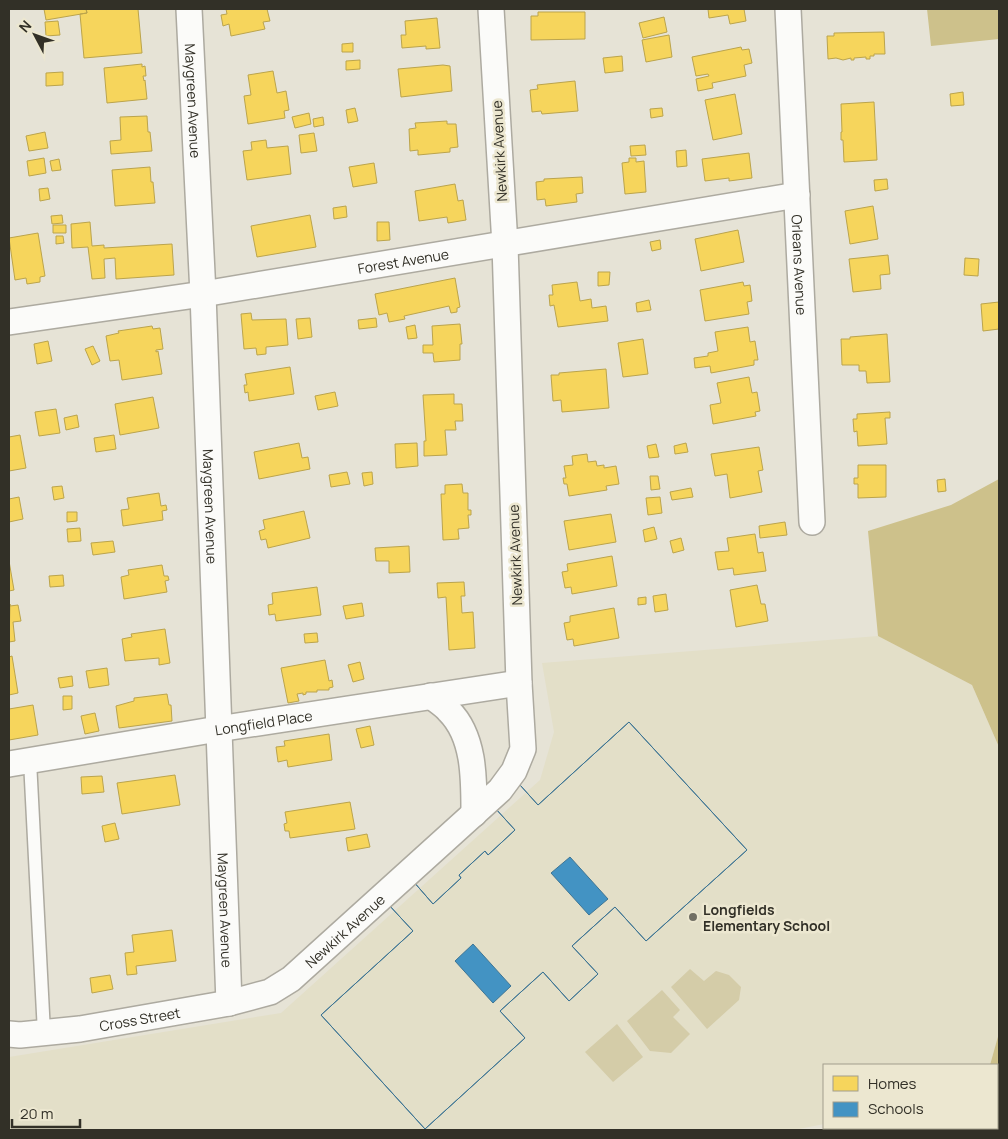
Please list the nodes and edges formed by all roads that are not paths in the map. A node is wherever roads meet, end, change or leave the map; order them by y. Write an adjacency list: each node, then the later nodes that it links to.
1 (189, 9): 6 (street, Maygreen Avenue)
2 (491, 9): 5 (street, Newkirk Avenue)
3 (788, 9): 4 (street, Orleans Avenue)
4 (797, 195): 5 (street, Forest Avenue); 8 (street, Orleans Avenue)
5 (505, 245): 6 (street, Forest Avenue); 9 (street, Newkirk Avenue)
6 (203, 294): 7 (street, Forest Avenue); 11 (street, Maygreen Avenue)
7 (9, 322)
8 (812, 522)
9 (519, 683): 10 (street, Longfield Place); 13 (street, Newkirk Avenue)
10 (431, 696): 11 (street, Longfield Place); 13 (street)
11 (218, 729): 12 (street, Longfield Place); 15 (street, Maygreen Avenue)
12 (19, 762): 16 (lane)
13 (474, 814): 14 (street, Newkirk Avenue)
14 (270, 992): 15 (street, Cross Street)
15 (229, 1003): 16 (street, Cross Street)
16 (44, 1033): 17 (street, Cross Street)
17 (9, 1034)

